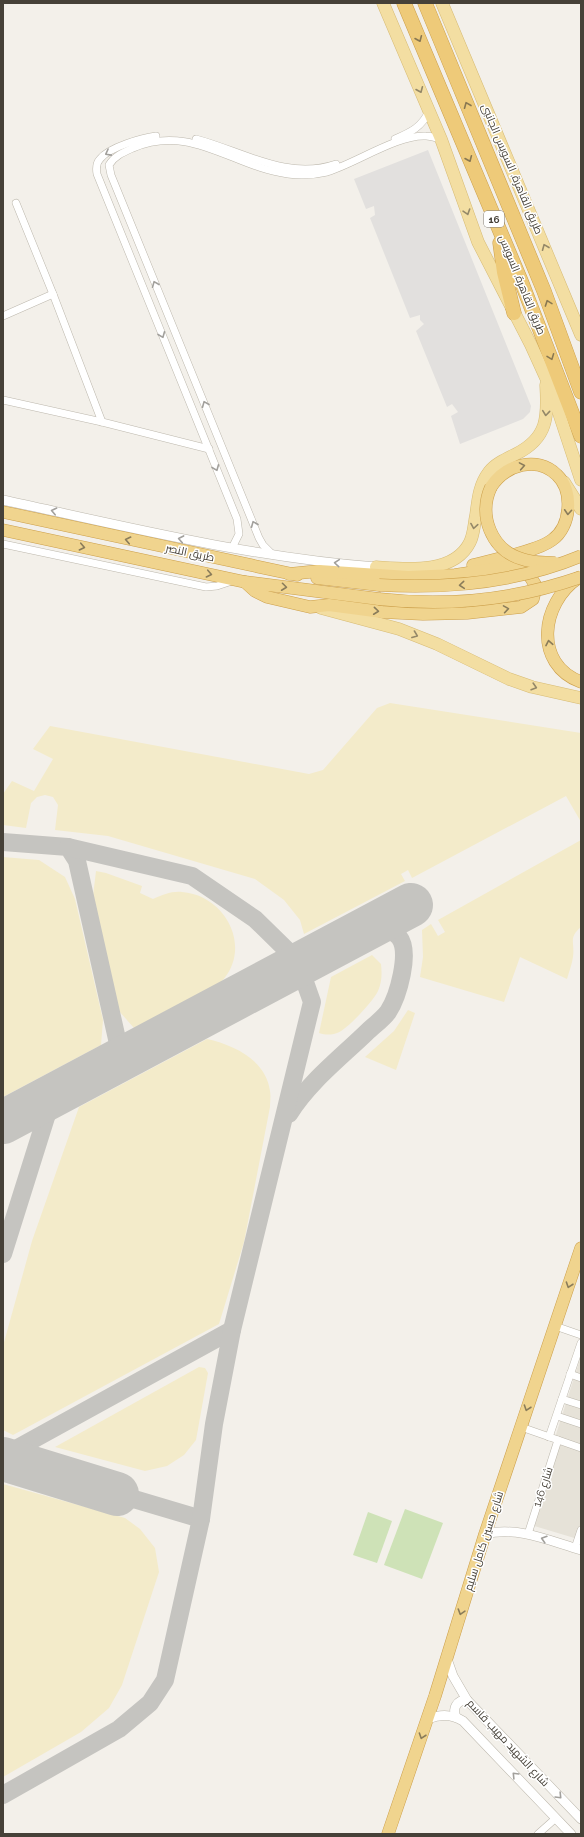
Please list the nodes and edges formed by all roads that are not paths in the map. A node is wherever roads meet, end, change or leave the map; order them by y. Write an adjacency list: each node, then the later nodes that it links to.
1 (383, 3): 5 (main road, طريق القاهرة, السويس / 16, one-way to 5)
2 (404, 3): 8 (highway, طريق القاهرة, السويس / 16, one-way to 8)
3 (425, 3): 14 (highway, طريق القاهرة, السويس / 16, one-way to 3)
4 (442, 3): 12 (main road, طريق القاهرة, السويس الجانبى, one-way to 4)
5 (429, 111): 6 (main road, طريق القاهرة, السويس / 16); 18 (street, one-way to 18)
6 (441, 140): 10 (main road, طريق القاهرة, السويس / 16, one-way to 10); 28 (street, one-way to 6)
7 (16, 203): 9 (street)
8 (500, 231): 10 (highway); 17 (highway, طريق القاهرة, السويس / 16, one-way to 17)
9 (53, 294): 11 (street); 16 (street)
10 (514, 312): 13 (main road, طريق القاهرة, السويس)
11 (3, 316)
12 (581, 335)
13 (545, 374): 20 (main road, طريق القاهرة, السويس); 31 (main road, one-way to 31)
14 (581, 392)
15 (3, 400): 16 (street)
16 (102, 422): 18 (street)
17 (581, 436)
18 (208, 449): 26 (street, one-way to 26)
19 (558, 475): 22 (main road); 30 (highway, one-way to 19, bridge); 32 (highway, one-way to 32)
20 (581, 480)
21 (3, 500): 27 (street, one-way to 21)
22 (581, 509)
23 (3, 512): 27 (highway, طريق النصر, one-way to 23)
24 (3, 530): 34 (highway, طريق النصر, one-way to 34)
25 (3, 544): 34 (street)
26 (232, 548): 27 (street); 28 (street)
27 (196, 549): 31 (highway, طريق النصر)
28 (275, 556): 31 (street, one-way to 28)
29 (581, 556): 30 (highway, bridge)
30 (564, 563): 31 (highway, one-way to 31, bridge)
31 (375, 573): 32 (highway)
32 (433, 576): 35 (highway, one-way to 32)
33 (581, 577): 34 (highway, طريق النصر, one-way to 33, bridge); 36 (highway, one-way to 33, bridge)
34 (240, 581): 35 (highway)
35 (310, 606): 37 (main road, one-way to 37)
36 (581, 682)
37 (581, 698)
38 (581, 1248): 39 (highway, شارع حسين كامل سليم, one-way to 39)
39 (555, 1326): 40 (street); 49 (highway, شارع حسين كامل سليم, one-way to 49)
40 (581, 1335)
41 (581, 1343): 42 (street)
42 (579, 1356): 43 (street)
43 (570, 1374): 44 (street); 45 (street)
44 (581, 1378)
45 (562, 1399): 46 (street); 47 (street)
46 (581, 1405)
47 (556, 1416): 48 (street); 50 (street)
48 (581, 1424)
49 (521, 1427): 50 (street); 54 (highway, شارع حسين كامل سليم)
50 (549, 1436): 51 (street)
51 (558, 1440): 52 (street); 55 (street, شارع 146)
52 (581, 1448)
53 (581, 1530): 56 (street)
54 (485, 1534): 55 (street); 57 (highway, شارع حسين كامل سليم, one-way to 57)
55 (528, 1534): 56 (street, one-way to 55)
56 (578, 1549)
57 (447, 1659): 58 (street, شارع الشهيد مهيب قاسم); 60 (highway, شارع حسين كامل سليم)
58 (467, 1700): 59 (street); 62 (street, شارع الشهيد مهيب قاسم, one-way to 62)
59 (456, 1717): 60 (street, شارع الشهيد مهيب قاسم); 61 (street, شارع الشهيد مهيب قاسم, one-way to 59)
60 (428, 1719): 63 (highway, شارع حسين كامل سليم, one-way to 63)
61 (556, 1818): 64 (street); 65 (street, شارع الشهيد مهيب قاسم)
62 (581, 1819)
63 (388, 1834)
64 (538, 1834)
65 (571, 1834)

